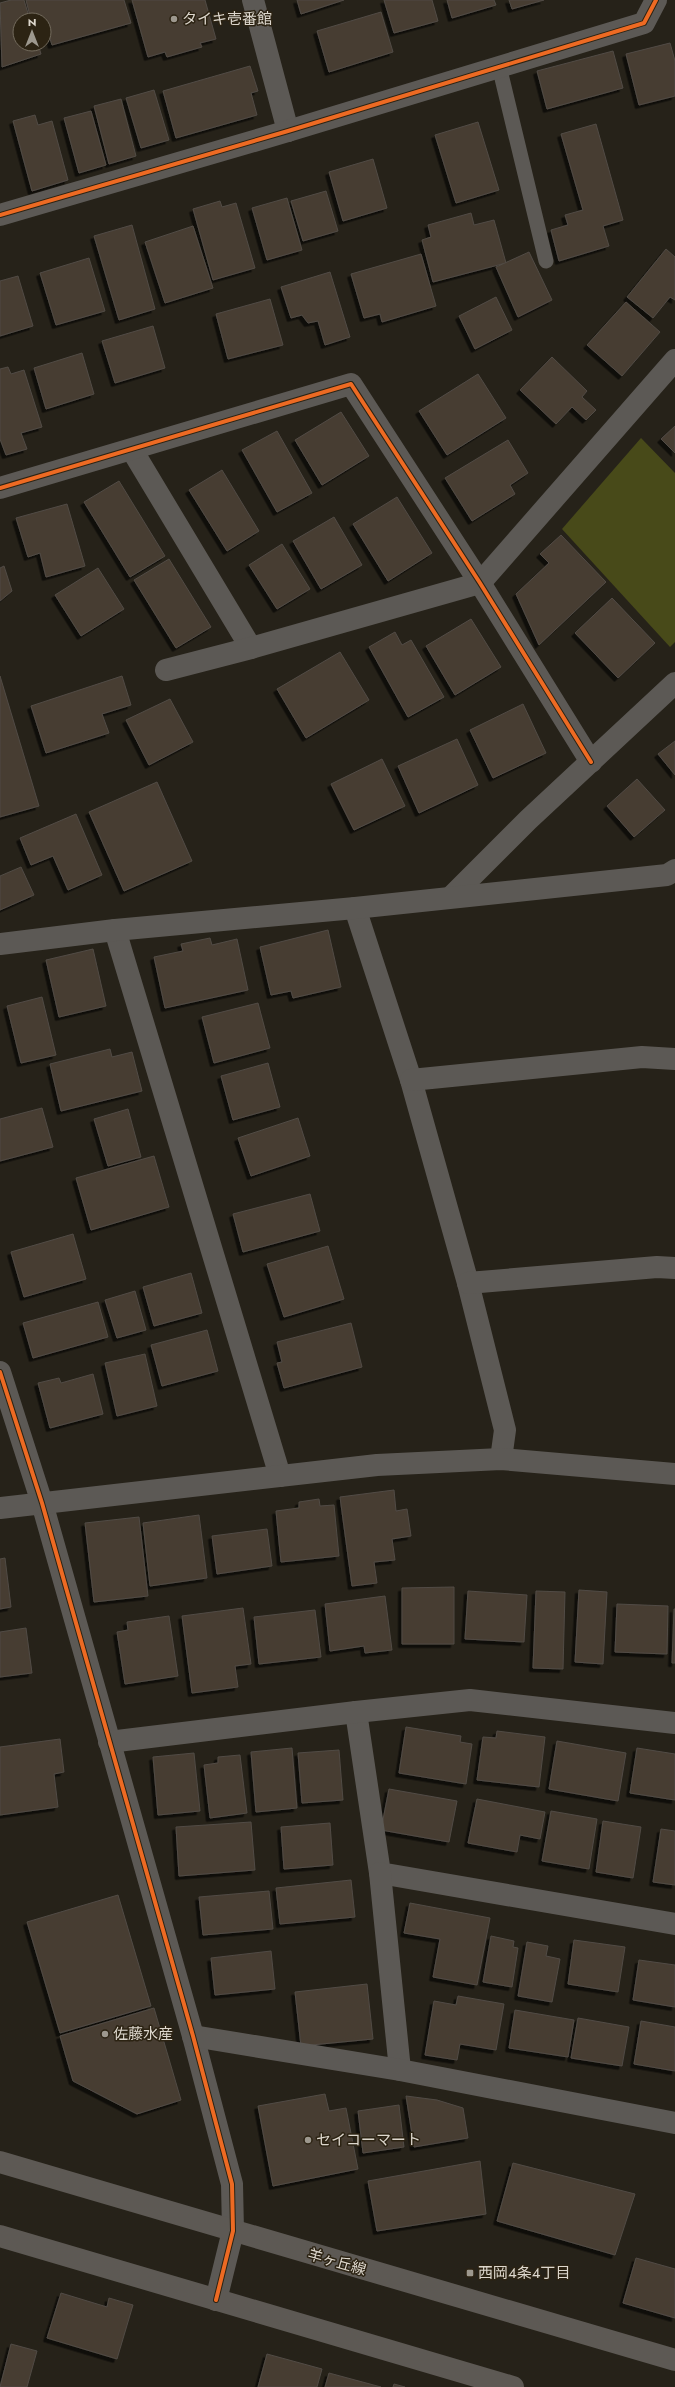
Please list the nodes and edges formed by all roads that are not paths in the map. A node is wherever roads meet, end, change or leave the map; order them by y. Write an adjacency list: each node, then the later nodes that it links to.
1 (253, 0): 4 (street)
2 (656, 0): 3 (street)
3 (499, 66): 4 (street); 6 (lane)
4 (288, 131): 5 (street)
5 (0, 215)
6 (546, 261)
7 (675, 360): 10 (street)
8 (132, 450): 9 (street); 10 (street); 11 (street)
9 (0, 488)
10 (480, 583): 11 (street); 14 (street)
11 (251, 648): 12 (street)
12 (166, 670)
13 (675, 683): 14 (street)
14 (591, 762): 16 (street)
15 (672, 875): 16 (street)
16 (451, 897): 17 (street)
17 (355, 908): 18 (street); 21 (street)
18 (115, 930): 19 (street); 27 (street)
19 (0, 944)
20 (675, 1059): 21 (street)
21 (411, 1080): 23 (street)
22 (675, 1268): 23 (street)
23 (468, 1283): 25 (street)
24 (0, 1372): 28 (street)
25 (501, 1459): 26 (street); 27 (street)
26 (675, 1474)
27 (280, 1476): 28 (street)
28 (42, 1503): 29 (street); 32 (street)
29 (0, 1508)
30 (356, 1712): 31 (street); 32 (street); 33 (street)
31 (675, 1723)
32 (109, 1742): 35 (street)
33 (380, 1873): 34 (street); 36 (street)
34 (675, 1924)
35 (193, 2036): 36 (street); 39 (street)
36 (400, 2070): 37 (street)
37 (675, 2123)
38 (0, 2162): 39 (main road, 羊ヶ丘線)
39 (233, 2231): 41 (street); 42 (main road, 羊ヶ丘線)
40 (0, 2236): 41 (main road)
41 (216, 2300): 43 (main road)
42 (675, 2360)
43 (513, 2387)

